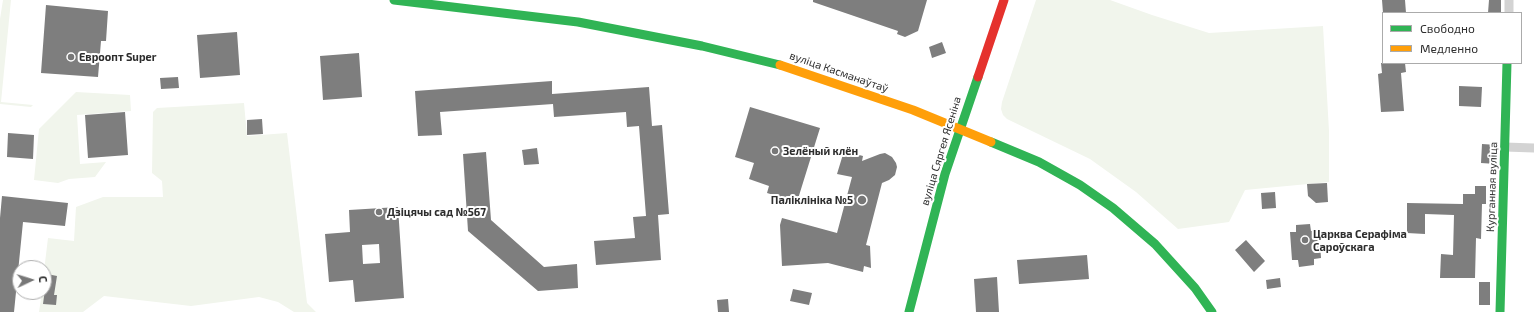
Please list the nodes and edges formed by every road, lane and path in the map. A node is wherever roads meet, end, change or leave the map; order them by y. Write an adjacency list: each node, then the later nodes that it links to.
1 (394, 0): 6 (street, вуліца Касманаўтаў)
2 (1004, 0): 6 (street, вуліца Сяргея Ясеніна)
3 (1509, 0): 4 (street)
4 (1508, 12)
5 (1507, 64): 7 (street, Курганная вуліца)
6 (960, 129): 9 (street, вуліца Сяргея Ясеніна); 10 (street, вуліца Касманаўтаў)
7 (1505, 147): 8 (street); 11 (street, Курганная вуліца)
8 (1534, 148)
9 (909, 312)
10 (1212, 312)
11 (1500, 312)

